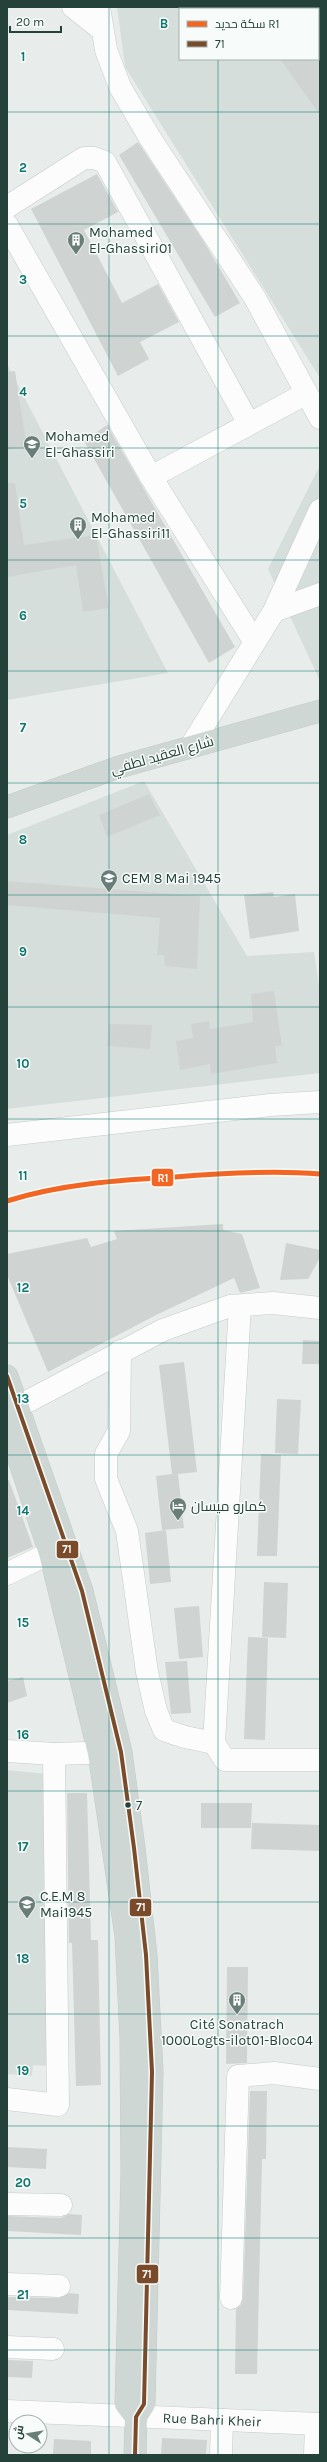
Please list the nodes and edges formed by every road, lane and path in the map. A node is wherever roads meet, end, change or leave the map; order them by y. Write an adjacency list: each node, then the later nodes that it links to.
1 (73, 7): 3 (street)
2 (99, 7): 3 (street)
3 (102, 30): 6 (street)
4 (7, 207): 8 (street)
5 (7, 225): 9 (street)
6 (305, 394): 7 (street); 8 (street)
7 (320, 418)
8 (249, 424): 9 (street)
9 (151, 477): 13 (street)
10 (320, 510): 12 (street)
11 (320, 594): 12 (street)
12 (274, 612): 13 (street)
13 (254, 641): 15 (street)
14 (320, 712): 15 (main road, شارع العقيد لطفي)
15 (191, 746): 16 (main road, شارع العقيد لطفي)
16 (7, 807)
17 (320, 1102): 18 (street)
18 (7, 1135)
19 (240, 1306): 20 (street); 21 (street); 27 (street)
20 (320, 1308)
21 (120, 1351): 23 (street); 27 (street)
22 (7, 1376): 23 (main road)
23 (13, 1410): 30 (main road)
24 (7, 1424): 25 (main road)
25 (50, 1553): 26 (street); 29 (main road)
26 (7, 1574)
27 (214, 1742): 32 (street)
28 (7, 1751): 31 (street)
29 (99, 1752): 30 (street); 31 (street); 43 (main road)
30 (121, 1752): 43 (main road)
31 (54, 1754): 34 (street)
32 (320, 1760)
33 (320, 2079): 39 (street)
34 (7, 2099)
35 (7, 2204): 36 (street)
36 (62, 2205)
37 (7, 2284): 38 (street)
38 (59, 2286)
39 (231, 2298)
40 (7, 2348): 41 (street)
41 (53, 2349)
42 (7, 2411): 43 (street, Rue Bahri Kheir)
43 (136, 2417): 44 (street, Rue Bahri Kheir); 46 (main road)
44 (222, 2420): 45 (street, Rue Bahri Kheir); 47 (street)
45 (318, 2424): 48 (street)
46 (134, 2455)
47 (221, 2455)
48 (315, 2455)

